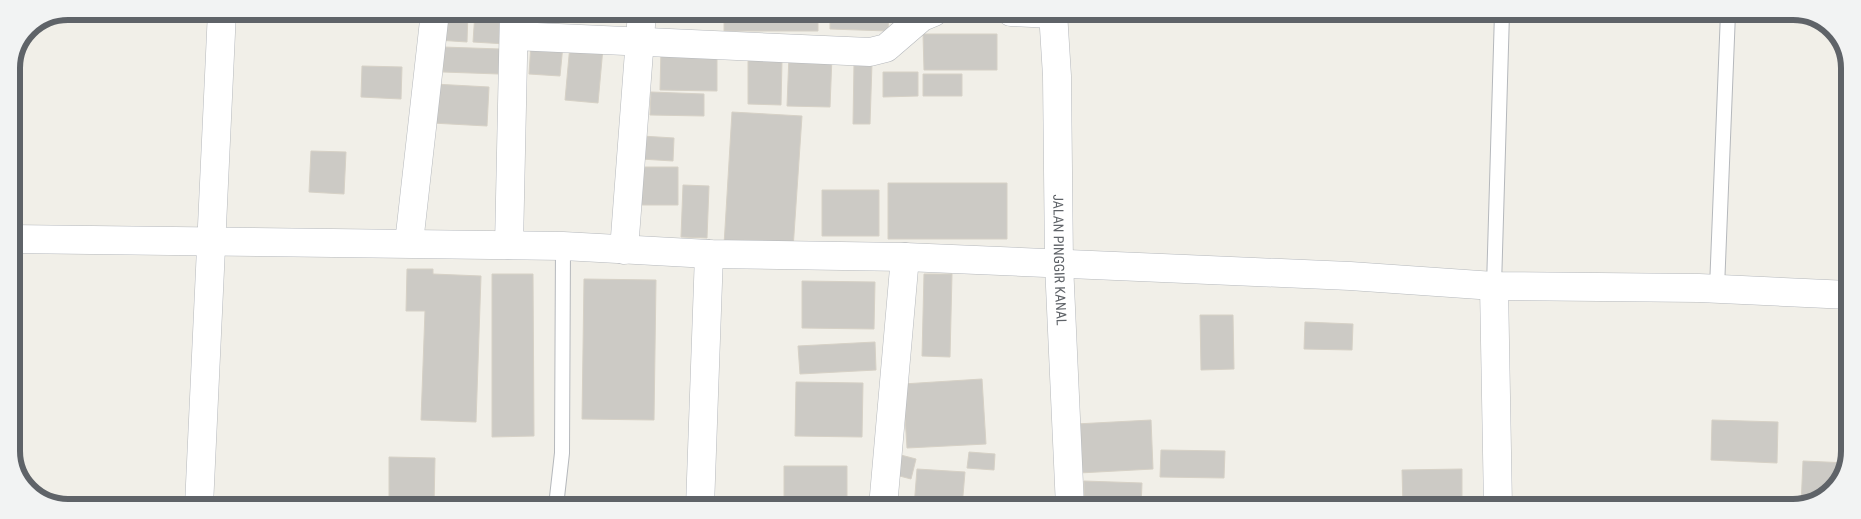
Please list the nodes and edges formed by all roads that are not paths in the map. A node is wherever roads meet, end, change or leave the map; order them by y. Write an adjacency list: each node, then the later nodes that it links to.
1 (222, 20): 11 (street)
2 (433, 20): 12 (street)
3 (641, 20): 9 (street)
4 (919, 20): 9 (street)
5 (1053, 20): 18 (street, JALAN PINGGIR KANAL)
6 (1502, 20): 19 (lane)
7 (1728, 20): 20 (lane)
8 (514, 24): 9 (street); 13 (street)
9 (640, 43): 15 (street)
10 (20, 239): 11 (street)
11 (213, 241): 12 (street); 22 (street)
12 (410, 243): 13 (street)
13 (509, 245): 14 (street)
14 (562, 246): 15 (street); 23 (lane)
15 (624, 250): 16 (street)
16 (708, 254): 17 (street); 24 (street)
17 (905, 257): 18 (street); 25 (street)
18 (1059, 264): 19 (street); 26 (street, JALAN PINGGIR KANAL)
19 (1494, 286): 20 (street); 27 (street)
20 (1718, 288): 21 (street)
21 (1841, 295)
22 (199, 499)
23 (557, 499)
24 (700, 499)
25 (884, 499)
26 (1070, 499)
27 (1498, 499)

